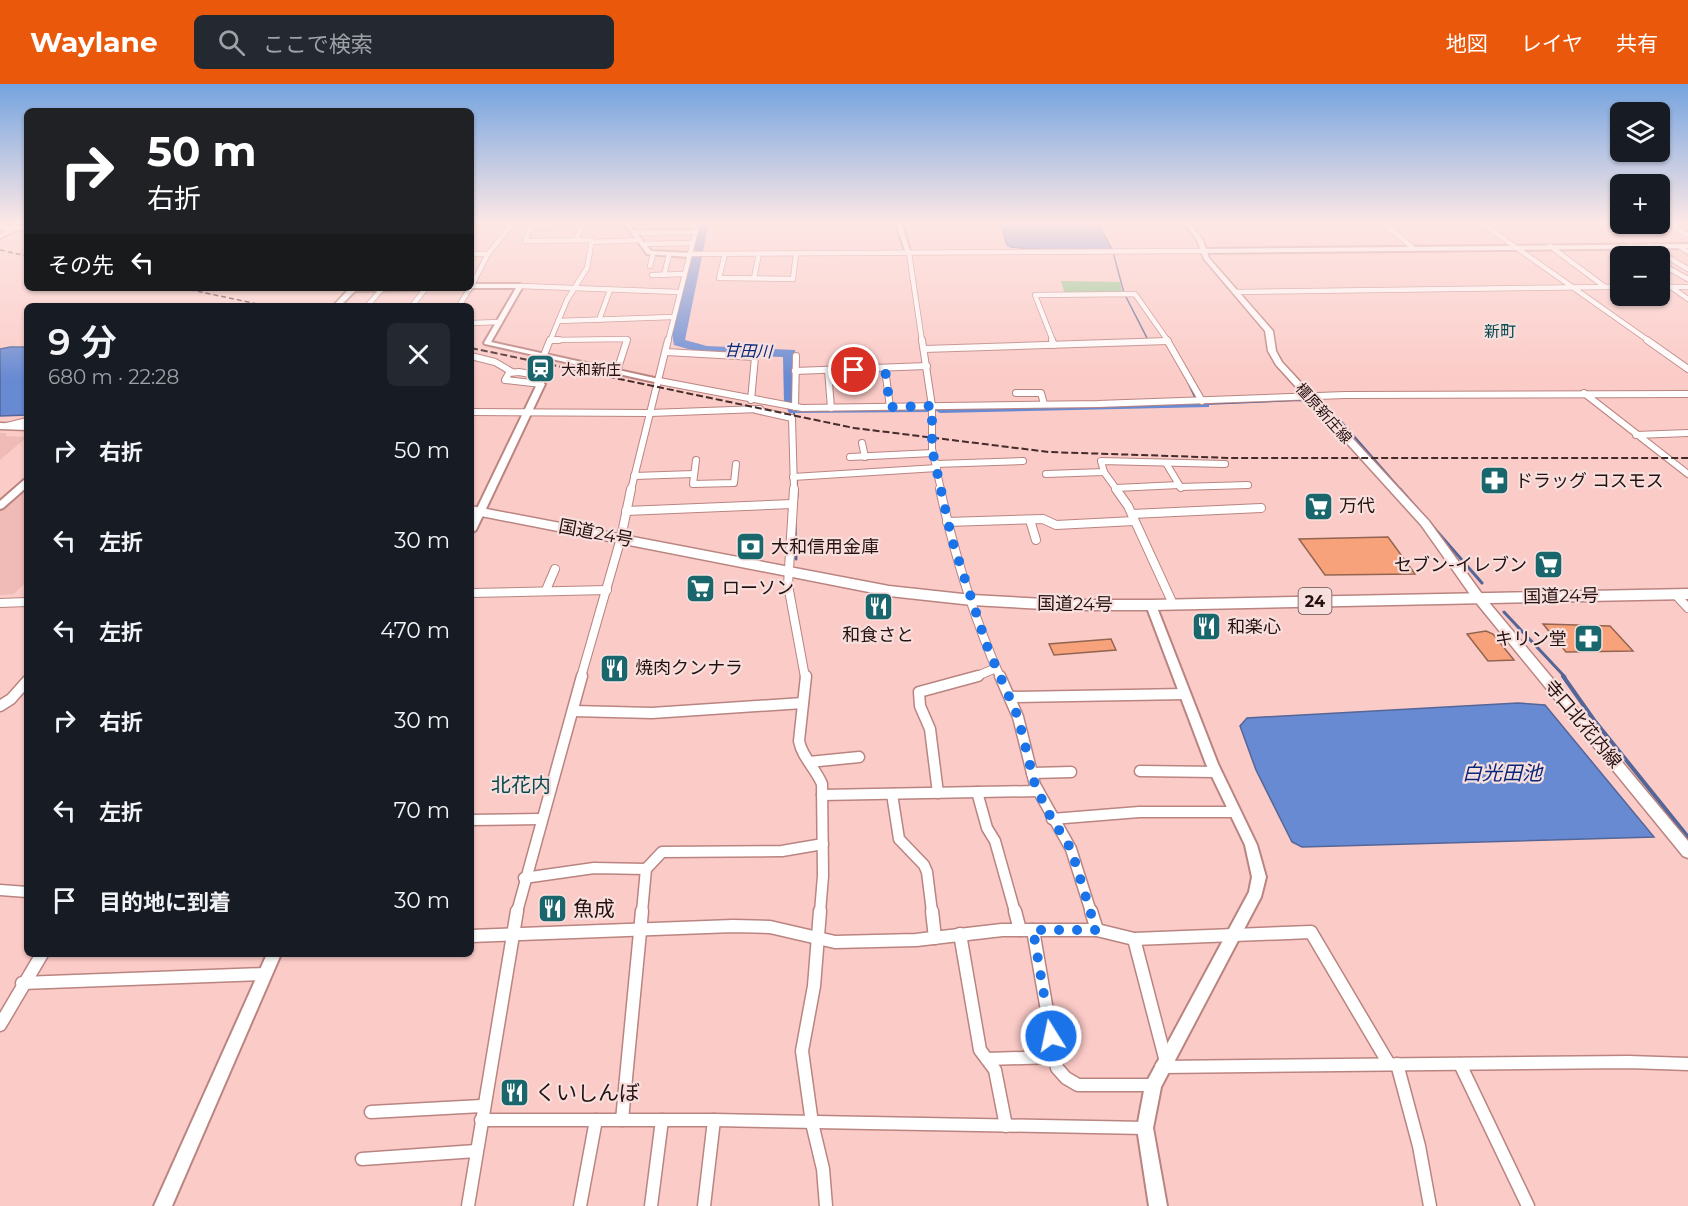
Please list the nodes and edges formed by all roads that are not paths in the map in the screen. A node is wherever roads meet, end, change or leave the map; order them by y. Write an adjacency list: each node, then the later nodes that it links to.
1 (583, 274): 21 (street)
2 (677, 274): 12 (street)
3 (684, 274): 26 (street)
4 (719, 274): 13 (street)
5 (755, 274): 13 (street)
6 (794, 274): 13 (street)
7 (912, 274): 40 (street)
8 (1219, 274): 27 (main road, 橿原新庄線)
9 (1557, 274): 20 (street)
10 (1588, 274): 16 (street)
11 (652, 275): 12 (street)
12 (664, 275)
13 (754, 278)
14 (520, 286): 15 (street); 21 (street); 35 (street)
15 (474, 287)
16 (1605, 287): 17 (street); 20 (street)
17 (1610, 287)
18 (1671, 287): 19 (street); 28 (street)
19 (1688, 287)
20 (1576, 288): 27 (street); 47 (street)
21 (573, 289): 22 (street); 34 (street)
22 (610, 290): 26 (street); 33 (street)
23 (350, 291): 29 (street)
24 (380, 291): 30 (street)
25 (424, 291): 31 (street)
26 (679, 292): 32 (street)
27 (1236, 292): 57 (main road, 橿原新庄線)
28 (1688, 299)
29 (339, 303)
30 (370, 303)
31 (414, 303)
32 (674, 316): 33 (street); 41 (street)
33 (599, 320): 34 (street)
34 (558, 321): 37 (street)
35 (500, 322): 36 (street); 42 (street)
36 (474, 323)
37 (551, 340): 42 (street); 49 (street)
38 (1168, 341): 39 (street); 39 (street); 59 (street)
39 (1054, 345): 40 (street)
40 (924, 349): 45 (street)
41 (666, 352): 52 (street); 58 (street)
42 (544, 355): 49 (street)
43 (796, 356): 50 (street)
44 (474, 357): 51 (street)
45 (927, 366): 46 (street); 62 (street)
46 (885, 369): 48 (street); 64 (street)
47 (1688, 369)
48 (828, 370): 50 (street); 65 (street)
49 (617, 371): 52 (street)
50 (795, 371): 63 (street)
51 (512, 372): 53 (street); 53 (street)
52 (659, 381): 58 (street); 68 (street)
53 (541, 384): 69 (street)
54 (1016, 393): 61 (street)
55 (1583, 393): 56 (street); 57 (street); 74 (street)
56 (1688, 394)
57 (1310, 397): 59 (street); 111 (main road, 橿原新庄線)
58 (750, 400): 60 (street)
59 (1202, 401): 61 (street)
60 (771, 404): 63 (street); 66 (street)
61 (1044, 404): 62 (street)
62 (932, 406): 64 (street); 76 (street)
63 (795, 407): 65 (street)
64 (890, 407): 65 (street)
65 (831, 408)
66 (756, 410): 68 (street); 90 (street)
67 (474, 412): 69 (street)
68 (650, 412): 69 (street); 89 (street)
69 (528, 413): 98 (street)
70 (24, 422): 71 (street)
71 (3, 426): 72 (highway)
72 (24, 427)
73 (1688, 433): 74 (street)
74 (1636, 435): 88 (street)
75 (862, 443): 78 (street)
76 (933, 453): 78 (street); 84 (street)
77 (850, 457): 78 (street)
78 (865, 457)
79 (696, 460): 86 (street)
80 (1023, 461): 84 (street)
81 (1166, 463): 83 (street); 85 (street); 94 (street)
82 (736, 464): 86 (street)
83 (1225, 464)
84 (936, 466): 90 (street); 102 (street)
85 (1104, 472): 87 (street); 93 (street)
86 (694, 474): 89 (street)
87 (1046, 474)
88 (1688, 474)
89 (633, 476): 99 (street)
90 (796, 477): 95 (street)
91 (24, 485): 96 (street)
92 (1248, 485): 94 (street)
93 (1116, 488): 94 (street); 100 (street)
94 (1181, 488)
95 (792, 504): 99 (street); 106 (street)
96 (0, 506)
97 (1261, 508): 100 (street)
98 (475, 510): 103 (highway, 国道24号 / 24)
99 (626, 511): 103 (street)
100 (1133, 517): 101 (street); 115 (street)
101 (1030, 520): 102 (street); 104 (street)
102 (947, 522): 112 (street)
103 (621, 538): 106 (highway, 国道24号 / 24); 108 (street)
104 (1036, 540)
105 (555, 569): 107 (street)
106 (787, 571): 112 (highway, 国道24号 / 24); 122 (street)
107 (546, 590): 108 (street); 109 (street)
108 (607, 590): 124 (street)
109 (474, 593)
110 (1682, 594): 111 (highway, 国道24号 / 24); 117 (street)
111 (1478, 597): 115 (highway, 国道24号 / 24); 141 (main road, 寺口北花内線)
112 (972, 600): 116 (highway, 国道24号 / 24); 118 (street)
113 (24, 602): 114 (street)
114 (0, 603)
115 (1173, 604): 116 (highway, 国道24号 / 24)
116 (1151, 605): 120 (street)
117 (1688, 608)
118 (996, 668): 121 (street); 133 (street)
119 (24, 684): 123 (street)
120 (1185, 694): 121 (street); 129 (street)
121 (1010, 698): 130 (street)
122 (803, 703): 124 (street); 126 (street)
123 (0, 706)
124 (573, 711): 137 (street)
125 (859, 757): 126 (street)
126 (809, 762): 135 (street)
127 (1140, 771): 129 (street)
128 (1071, 772): 130 (street)
129 (1215, 772): 136 (street)
130 (1032, 773): 131 (street)
131 (1038, 791): 132 (street); 138 (street)
132 (977, 792): 133 (street); 147 (street)
133 (938, 793): 134 (street)
134 (892, 794): 135 (street); 153 (street)
135 (822, 795): 140 (street)
136 (1235, 812): 138 (street); 151 (street)
137 (540, 819): 139 (street); 143 (street)
138 (1052, 819): 148 (street)
139 (474, 820)
140 (823, 844): 142 (street); 155 (street)
141 (1688, 852)
142 (646, 868): 143 (street); 146 (street)
143 (525, 878): 149 (street)
144 (0, 890): 145 (street)
145 (24, 892)
146 (640, 929): 149 (street); 155 (street); 172 (street)
147 (1027, 930): 148 (street); 150 (street); 161 (street)
148 (1096, 930): 154 (street)
149 (512, 934): 152 (street); 168 (street)
150 (960, 934): 153 (street); 162 (street)
151 (1232, 934): 154 (street); 163 (street); 164 (street)
152 (474, 936)
153 (935, 938): 155 (street)
154 (1134, 939): 163 (street)
155 (817, 940): 175 (street)
156 (40, 957): 159 (street)
157 (273, 957): 158 (street)
158 (265, 974): 159 (street); 180 (street)
159 (22, 983): 160 (street)
160 (0, 1025)
161 (1054, 1057): 162 (street); 167 (street)
162 (987, 1059): 176 (street)
163 (1163, 1063): 164 (street); 167 (street)
164 (1393, 1064): 165 (street); 187 (street)
165 (1460, 1064): 166 (street); 188 (street)
166 (1688, 1064)
167 (1153, 1085): 177 (street)
168 (482, 1106): 169 (street); 170 (street)
169 (371, 1112)
170 (481, 1120): 171 (street); 178 (street)
171 (596, 1120): 172 (street); 182 (street)
172 (622, 1120): 173 (street)
173 (662, 1120): 174 (street); 183 (street)
174 (714, 1120): 175 (street); 184 (street)
175 (812, 1123): 176 (street); 185 (street)
176 (1006, 1126): 177 (street)
177 (1145, 1128): 186 (street)
178 (476, 1151): 179 (street); 181 (street)
179 (362, 1159)
180 (163, 1206)
181 (468, 1206)
182 (580, 1206)
183 (651, 1206)
184 (704, 1206)
185 (826, 1206)
186 (1158, 1206)
187 (1430, 1206)
188 (1528, 1206)

